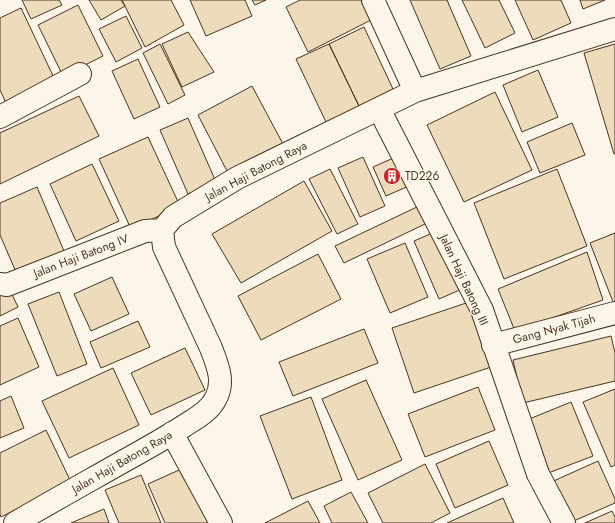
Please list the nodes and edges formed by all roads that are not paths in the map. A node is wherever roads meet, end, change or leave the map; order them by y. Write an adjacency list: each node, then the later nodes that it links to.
1 (373, 0): 4 (street)
2 (615, 29): 4 (street, Jalan Haji Batong Raya)
3 (80, 74): 6 (street)
4 (415, 91): 5 (street, Jalan Haji Batong Raya)
5 (379, 109): 7 (street, Jalan Haji Batong Raya); 10 (street, Jalan Haji Batong III)
6 (0, 118)
7 (162, 230): 8 (street, Jalan Haji Batong IV); 11 (street, Jalan Haji Batong Raya)
8 (0, 284)
9 (615, 313): 10 (street, Gang Nyak Tijah)
10 (493, 345): 14 (street, Jalan Haji Batong III)
11 (172, 433): 12 (street, Jalan Haji Batong Raya); 13 (street)
12 (15, 523)
13 (221, 523)
14 (564, 523)

